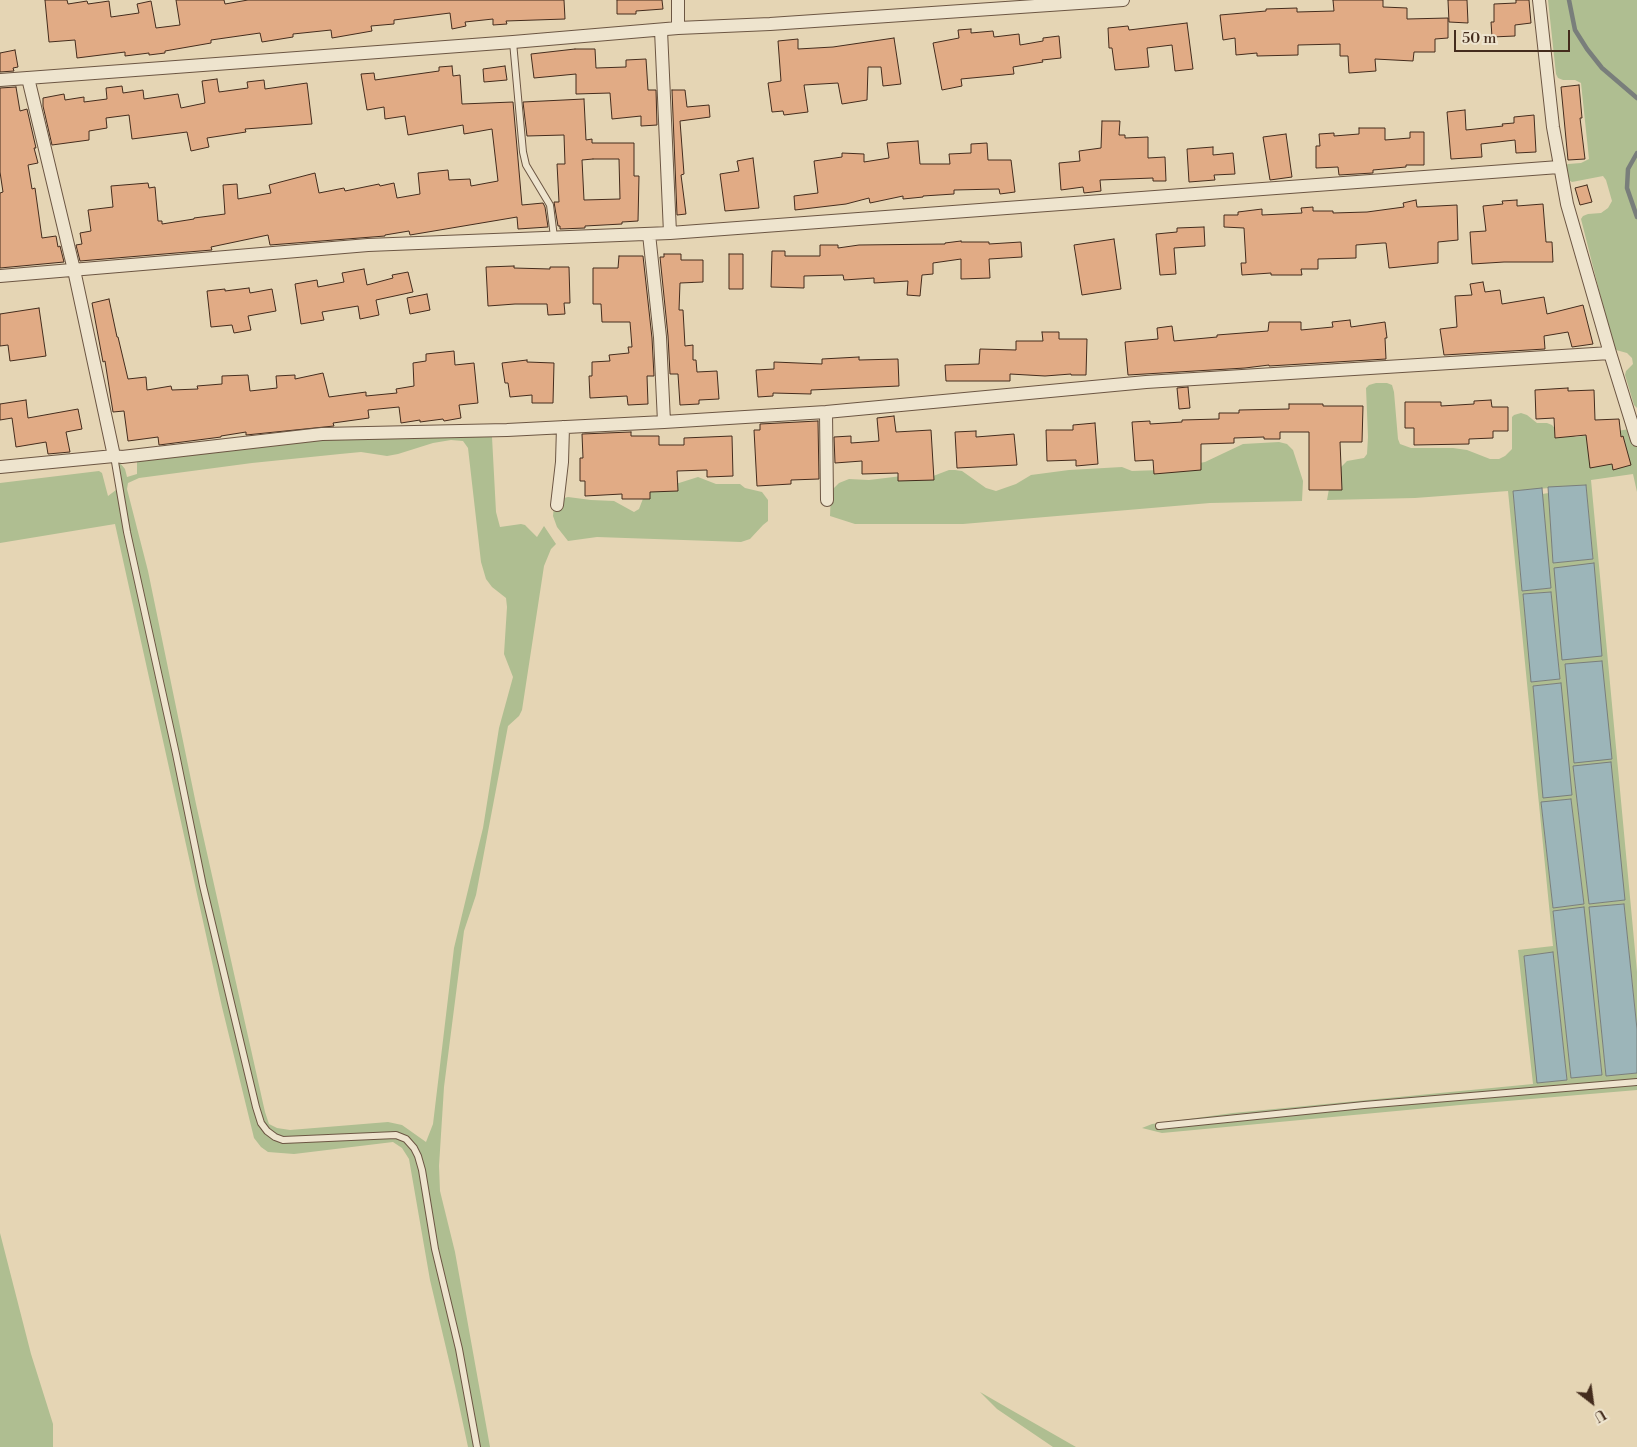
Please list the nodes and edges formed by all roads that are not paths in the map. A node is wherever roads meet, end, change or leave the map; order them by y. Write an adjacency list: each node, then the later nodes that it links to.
1 (678, 0): 4 (street)
2 (1123, 0): 4 (street)
3 (1539, 0): 9 (street)
4 (678, 28): 5 (street)
5 (661, 30): 6 (street); 10 (street)
6 (513, 42): 7 (street); 12 (lane)
7 (28, 78): 8 (street); 13 (street)
8 (0, 80)
9 (1559, 166): 10 (street); 15 (street)
10 (670, 233): 11 (street)
11 (649, 234): 12 (street); 17 (street)
12 (554, 237): 13 (street)
13 (74, 270): 14 (street); 20 (street)
14 (0, 276)
15 (1610, 353): 16 (street); 19 (street)
16 (826, 412): 17 (street); 22 (street)
17 (664, 422): 18 (street)
18 (563, 426): 20 (street); 23 (street)
19 (1637, 440)
20 (114, 456): 21 (street); 26 (lane)
21 (0, 467)
22 (827, 500)
23 (557, 505)
24 (1637, 1082): 25 (lane)
25 (1159, 1126)
26 (477, 1447)

